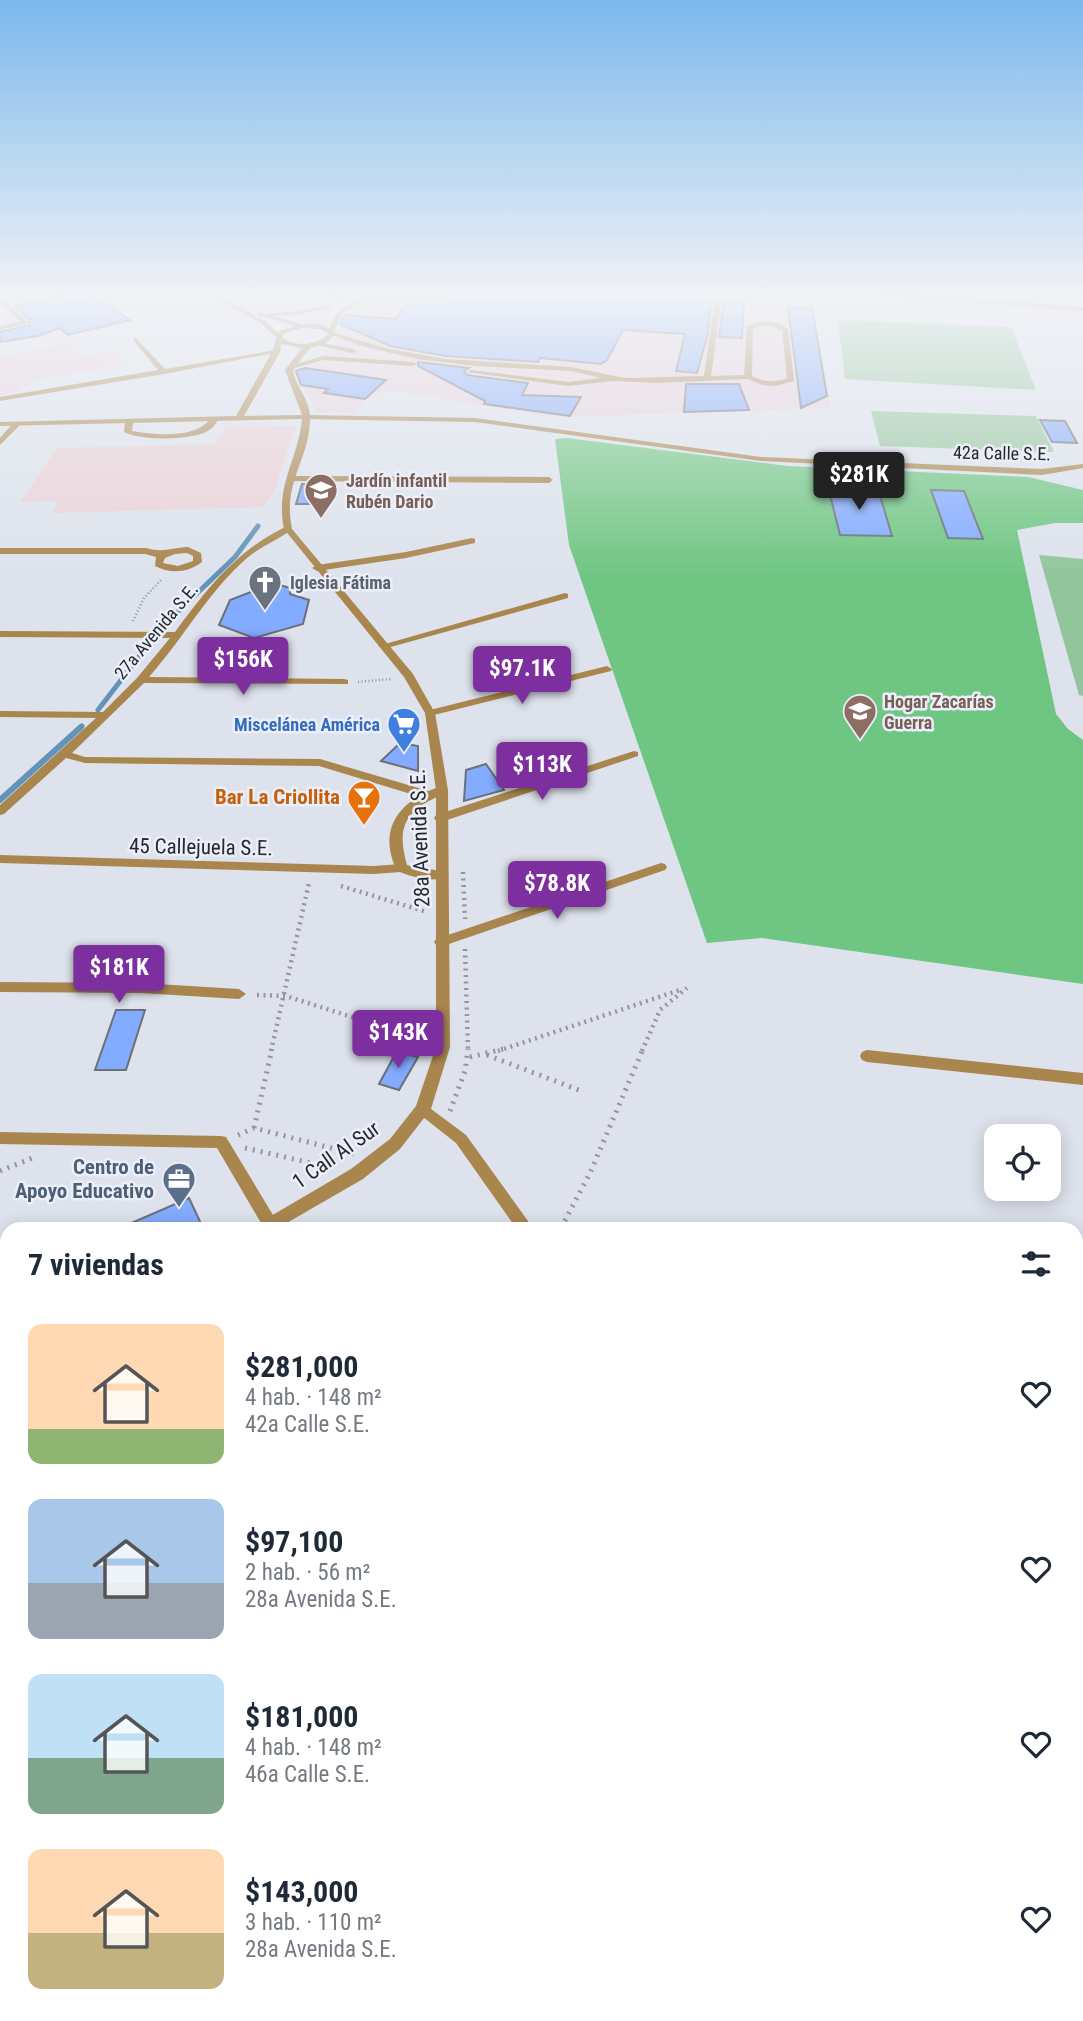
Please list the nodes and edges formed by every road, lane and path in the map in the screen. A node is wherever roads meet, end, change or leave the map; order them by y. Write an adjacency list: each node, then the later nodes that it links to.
1 (71, 387): 4 (street)
2 (256, 387): 6 (street)
3 (293, 387): 5 (street)
4 (0, 399)
5 (306, 417): 6 (street, 42a Calle S.E.); 13 (street, 42a Calle S.E.); 15 (street)
6 (238, 419): 7 (street, 42a Calle S.E.)
7 (215, 420): 8 (street, 42a Calle S.E.); 8 (street)
8 (129, 422): 10 (street, 42a Calle S.E.)
9 (0, 424): 10 (street, 42a Calle S.E.)
10 (17, 424): 11 (street)
11 (0, 443)
12 (1083, 466): 13 (street, 42a Calle S.E.)
13 (1042, 472): 14 (street)
14 (1083, 475)
15 (291, 479): 16 (street); 17 (street)
16 (549, 480)
17 (288, 529): 21 (street, 28a Avenida S.E.); 26 (street, 27a Avenida S.E.)
18 (472, 541): 21 (street)
19 (0, 551): 20 (street)
20 (160, 556): 22 (street); 22 (street)
21 (317, 568): 27 (street, 28a Avenida S.E.)
22 (168, 569): 25 (path)
23 (565, 596): 27 (street)
24 (0, 634): 25 (street)
25 (126, 635): 26 (street)
26 (178, 635): 30 (street, 27a Avenida S.E.)
27 (383, 646): 29 (street, 28a Avenida S.E.)
28 (607, 669): 32 (street)
29 (409, 676): 31 (path); 32 (street, 28a Avenida S.E.)
30 (141, 680): 31 (street); 34 (street, 27a Avenida S.E.)
31 (344, 682)
32 (430, 713): 37 (street, 28a Avenida S.E.)
33 (0, 714): 34 (street)
34 (103, 715): 35 (street, 27a Avenida S.E.)
35 (64, 754): 38 (street); 39 (street, 27a Avenida S.E.)
36 (634, 754): 40 (street)
37 (442, 790): 38 (street); 40 (street, 28a Avenida S.E.)
38 (428, 795): 43 (street)
39 (0, 811)
40 (440, 818): 46 (street, 28a Avenida S.E.)
41 (0, 859): 44 (street, 45 Callejuela S.E.)
42 (662, 867): 52 (street)
43 (401, 868): 44 (street, 45 Callejuela S.E.); 46 (street, 45 Callejuela S.E.)
44 (312, 869): 47 (path)
45 (463, 871): 50 (path)
46 (441, 875): 52 (street, 28a Avenida S.E.)
47 (309, 885): 48 (path); 56 (path)
48 (319, 885)
49 (330, 886): 51 (path)
50 (478, 919)
51 (429, 925)
52 (441, 942): 63 (street, 28a Avenida S.E.)
53 (465, 942): 60 (path)
54 (0, 987): 55 (street)
55 (239, 994): 56 (path)
56 (286, 996): 57 (path); 67 (path)
57 (430, 1029)
58 (486, 1055): 60 (path); 62 (path); 72 (path)
59 (867, 1056): 61 (street)
60 (470, 1057): 64 (path)
61 (1083, 1079)
62 (584, 1091)
63 (424, 1109): 64 (street); 67 (street, 1 Call Al Sur)
64 (443, 1124): 71 (street)
65 (0, 1138): 66 (street)
66 (221, 1142): 68 (path); 69 (street)
67 (376, 1160): 68 (street, 1 Call Al Sur)
68 (357, 1174): 70 (street, 1 Call Al Sur)
69 (265, 1222)
70 (276, 1222)
71 (521, 1222)
72 (564, 1222)

